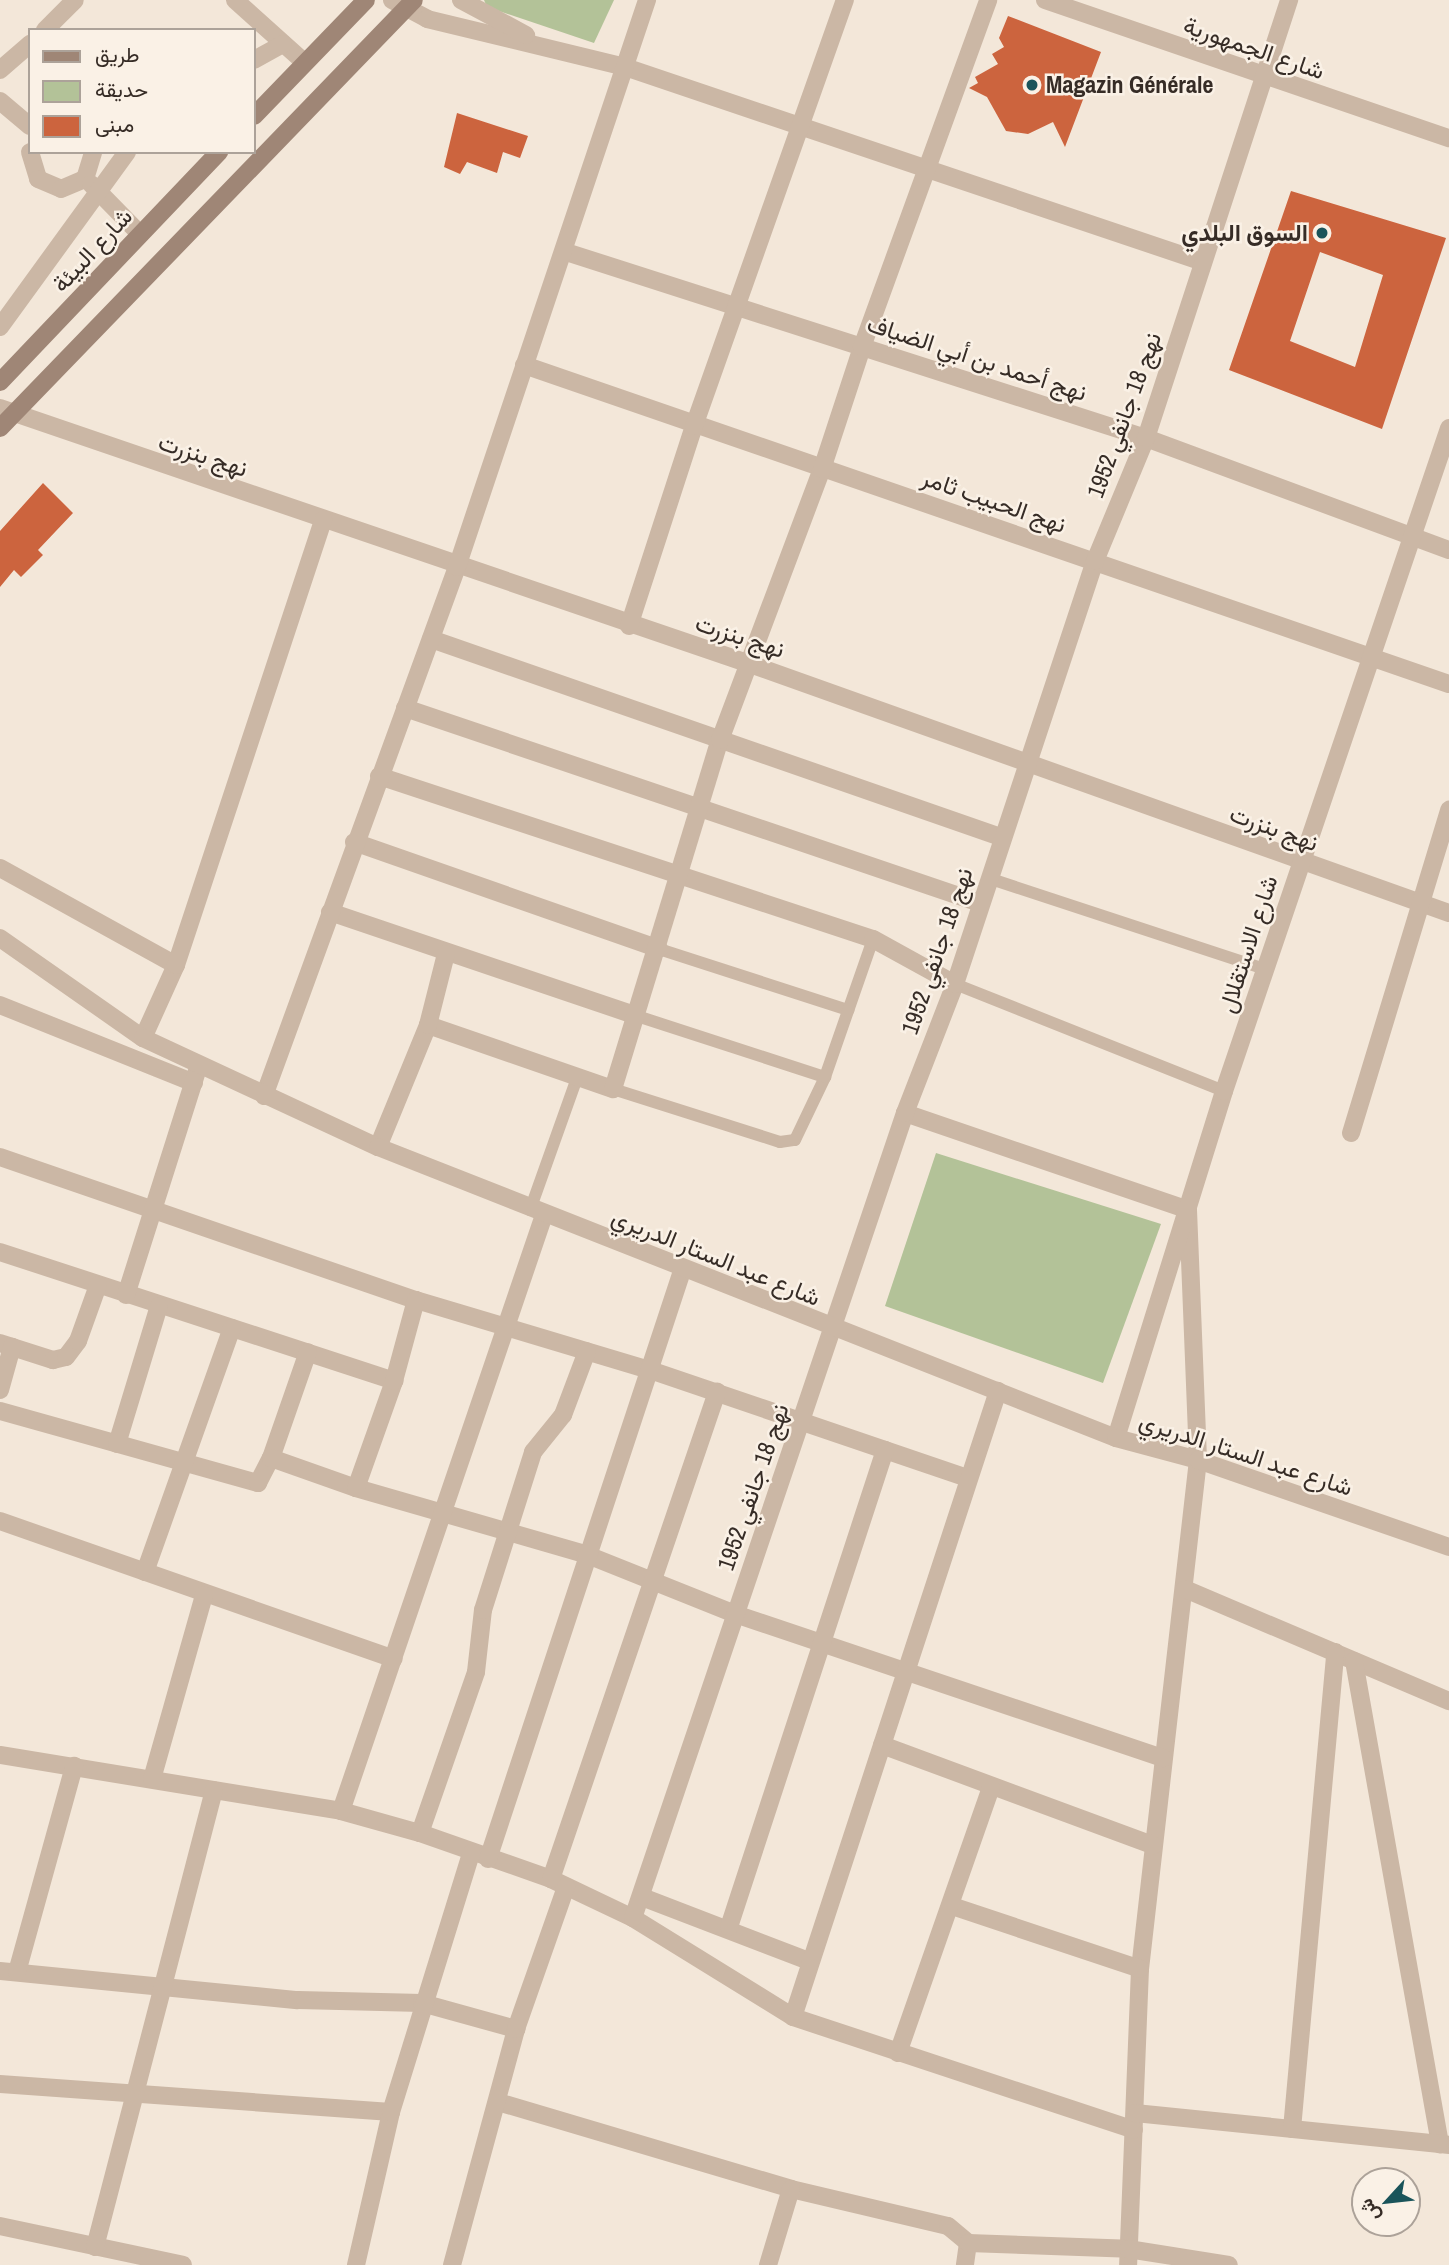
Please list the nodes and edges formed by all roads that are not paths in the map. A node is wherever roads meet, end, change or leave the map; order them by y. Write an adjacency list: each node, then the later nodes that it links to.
1 (75, 0): 11 (street)
2 (235, 0): 12 (street)
3 (366, 0): 16 (main road)
4 (461, 0): 14 (street)
5 (647, 0): 17 (street)
6 (845, 0): 23 (street)
7 (988, 0): 29 (street)
8 (1045, 0): 19 (street, شارع الجمهورية)
9 (1289, 0): 19 (street, نهج 18 جانفي 1952)
10 (403, 3): 14 (street); 39 (main road)
11 (47, 28)
12 (283, 44): 15 (street); 16 (street)
13 (28, 46): 18 (street)
14 (555, 49): 17 (street)
15 (256, 59)
16 (303, 62): 21 (main road)
17 (625, 67): 23 (street); 32 (street)
18 (0, 70)
19 (1263, 78): 24 (street, شارع الجمهورية); 33 (street, نهج 18 جانفي 1952)
20 (0, 101): 22 (street)
21 (256, 114)
22 (28, 124)
23 (799, 125): 29 (street); 34 (street)
24 (1449, 138)
25 (30, 154): 30 (street)
26 (93, 154): 30 (street)
27 (125, 154): 30 (street)
28 (217, 154): 31 (main road, شارع البيئة)
29 (929, 169): 33 (street); 36 (street)
30 (91, 185): 31 (street); 35 (street)
31 (140, 234): 38 (main road, شارع البيئة)
32 (566, 252): 34 (street, نهج أحمد بن أبي الضياف); 37 (street)
33 (1203, 262): 42 (street, نهج 18 جانفي 1952)
34 (736, 306): 36 (street, نهج أحمد بن أبي الضياف); 40 (street)
35 (0, 327)
36 (862, 347): 42 (street, نهج أحمد بن أبي الضياف); 43 (street)
37 (524, 365): 40 (street, نهج الحبيب ثامر); 48 (street)
38 (0, 382)
39 (4, 417): 44 (street, نهج بنزرت)
40 (694, 426): 43 (street, نهج الحبيب ثامر); 49 (street)
41 (1449, 428): 45 (street, شارع الاستقلال)
42 (1146, 438): 45 (street, نهج أحمد بن أبي الضياف); 47 (street, نهج 18 جانفي 1952)
43 (822, 469): 47 (street, نهج الحبيب ثامر); 52 (street)
44 (323, 520): 48 (street, نهج بنزرت); 74 (street)
45 (1410, 536): 46 (street, نهج أحمد بن أبي الضياف); 51 (street, شارع الاستقلال)
46 (1449, 550)
47 (1095, 561): 51 (street, نهج الحبيب ثامر); 56 (street, نهج 18 جانفي 1952)
48 (457, 567): 49 (street, نهج بنزرت); 50 (street)
49 (629, 626): 52 (street, نهج بنزرت)
50 (431, 639): 54 (street); 55 (street)
51 (1370, 657): 53 (street, نهج الحبيب ثامر); 62 (street, شارع الاستقلال)
52 (750, 664): 55 (street); 56 (street, نهج بنزرت)
53 (1449, 684)
54 (405, 708): 57 (street); 58 (street)
55 (720, 740): 58 (street); 60 (street)
56 (1026, 764): 60 (street, نهج 18 جانفي 1952); 62 (street, نهج بنزرت)
57 (379, 776): 61 (street); 65 (street)
58 (701, 808): 65 (street); 66 (street)
59 (1449, 810): 67 (street)
60 (1001, 837): 64 (street, نهج 18 جانفي 1952)
61 (354, 842): 68 (street); 72 (street)
62 (1300, 863): 67 (street, نهج بنزرت); 75 (street, شارع الاستقلال)
63 (0, 868): 74 (street)
64 (988, 878): 66 (street, نهج 18 جانفي 1952); 75 (street)
65 (680, 879): 71 (street); 72 (street)
66 (980, 903): 76 (street, نهج 18 جانفي 1952)
67 (1419, 903): 69 (street, نهج بنزرت); 89 (street)
68 (330, 912): 73 (street); 87 (street)
69 (1449, 913)
70 (0, 938): 81 (street, شارع عبد الستار الدريري)
71 (873, 939): 76 (street); 78 (street)
72 (659, 948): 78 (street); 79 (street)
73 (446, 954): 79 (street); 80 (street)
74 (176, 965): 81 (street)
75 (1267, 970): 86 (street, شارع الاستقلال)
76 (955, 984): 86 (street); 88 (street, نهج 18 جانفي 1952)
77 (0, 1004): 82 (street)
78 (848, 1010): 83 (street)
79 (637, 1016): 83 (street); 85 (street)
80 (428, 1026): 84 (street); 90 (street)
81 (143, 1038): 82 (street, شارع عبد الستار الدريري)
82 (197, 1074): 87 (street, شارع عبد الستار الدريري); 93 (street)
83 (825, 1077): 85 (street)
84 (577, 1078): 85 (street); 94 (street)
85 (613, 1089)
86 (1224, 1091): 92 (street, شارع الاستقلال)
87 (264, 1096): 90 (street, شارع عبد الستار الدريري)
88 (905, 1113): 92 (street); 103 (street, نهج 18 جانفي 1952)
89 (1351, 1133)
90 (378, 1147): 94 (street, شارع عبد الستار الدريري)
91 (0, 1157): 93 (street)
92 (1188, 1210): 114 (street, شارع الاستقلال); 118 (street)
93 (155, 1211): 98 (street); 99 (street)
94 (537, 1213): 96 (street, شارع عبد الستار الدريري); 101 (street)
95 (0, 1252): 97 (street)
96 (683, 1268): 103 (street, شارع عبد الستار الدريري); 107 (street)
97 (98, 1286): 98 (street); 104 (street)
98 (126, 1295): 100 (street)
99 (416, 1300): 101 (street); 108 (street)
100 (159, 1306): 102 (street); 115 (street)
101 (506, 1326): 105 (street); 122 (street)
102 (232, 1328): 106 (street); 119 (street)
103 (834, 1330): 110 (street, شارع عبد الستار الدريري); 113 (street, نهج 18 جانفي 1952)
104 (6, 1345): 109 (street)
105 (587, 1351): 107 (street); 124 (street)
106 (308, 1352): 108 (street); 117 (street)
107 (650, 1370): 111 (street); 126 (street)
108 (394, 1381): 121 (street)
109 (0, 1390)
110 (998, 1391): 114 (street, شارع عبد الستار الدريري); 120 (street)
111 (717, 1392): 113 (street); 128 (street)
112 (0, 1411): 115 (street)
113 (801, 1423): 116 (street); 131 (street, نهج 18 جانفي 1952)
114 (1116, 1438): 118 (street, شارع عبد الستار الدريري)
115 (117, 1444): 119 (street)
116 (885, 1450): 120 (street); 132 (street)
117 (271, 1458): 119 (street); 121 (street)
118 (1198, 1460): 125 (street, شارع عبد الستار الدريري); 129 (street)
119 (184, 1463): 127 (street)
120 (968, 1478): 136 (street)
121 (356, 1488): 122 (street)
122 (442, 1512): 124 (street); 134 (street)
123 (0, 1521): 127 (street)
124 (507, 1533): 126 (street); 146 (street)
125 (1449, 1547)
126 (585, 1554): 128 (street); 148 (street)
127 (145, 1572): 130 (street)
128 (652, 1581): 131 (street); 149 (street)
129 (1185, 1588): 133 (street); 140 (street)
130 (204, 1594): 134 (street); 142 (street)
131 (735, 1614): 132 (street); 150 (street, نهج 18 جانفي 1952)
132 (823, 1642): 136 (street); 153 (street)
133 (1335, 1652): 135 (street); 167 (street)
134 (393, 1659): 145 (street)
135 (1354, 1661): 137 (street); 168 (street)
136 (907, 1672): 138 (street); 140 (street)
137 (1449, 1701)
138 (882, 1745): 143 (street); 154 (street)
139 (0, 1755): 141 (street)
140 (1163, 1758): 147 (street)
141 (74, 1766): 142 (street); 156 (street)
142 (152, 1779): 144 (street)
143 (991, 1788): 147 (street); 151 (street)
144 (214, 1790): 145 (street); 157 (street)
145 (341, 1811): 146 (street)
146 (420, 1833): 148 (street)
147 (1153, 1844): 155 (street)
148 (480, 1856): 149 (street); 158 (street)
149 (558, 1883): 152 (street); 160 (street)
150 (642, 1897): 152 (street, نهج 18 جانفي 1952); 153 (street)
151 (952, 1906): 155 (street); 161 (street)
152 (633, 1918): 159 (street)
153 (729, 1927): 154 (street)
154 (809, 1961): 159 (street)
155 (1140, 1969): 166 (street)
156 (8, 1972): 157 (street)
157 (165, 1987): 158 (street); 163 (street)
158 (422, 2003): 160 (street); 165 (street)
159 (793, 2017): 161 (street)
160 (516, 2029): 164 (street)
161 (898, 2053): 166 (street)
162 (0, 2084): 163 (street)
163 (138, 2093): 165 (street); 172 (street)
164 (498, 2102): 169 (street); 177 (street)
165 (390, 2112): 176 (street)
166 (1135, 2121): 167 (street); 173 (street)
167 (1292, 2129): 168 (street)
168 (1444, 2144)
169 (791, 2189): 171 (street); 178 (street)
170 (0, 2227): 172 (street)
171 (968, 2243): 173 (street); 179 (street)
172 (95, 2247): 174 (street)
173 (1128, 2257): 180 (street)
174 (157, 2262): 175 (street)
175 (183, 2265)
176 (356, 2265)
177 (452, 2265)
178 (768, 2265)
179 (965, 2265)
180 (1229, 2265)

